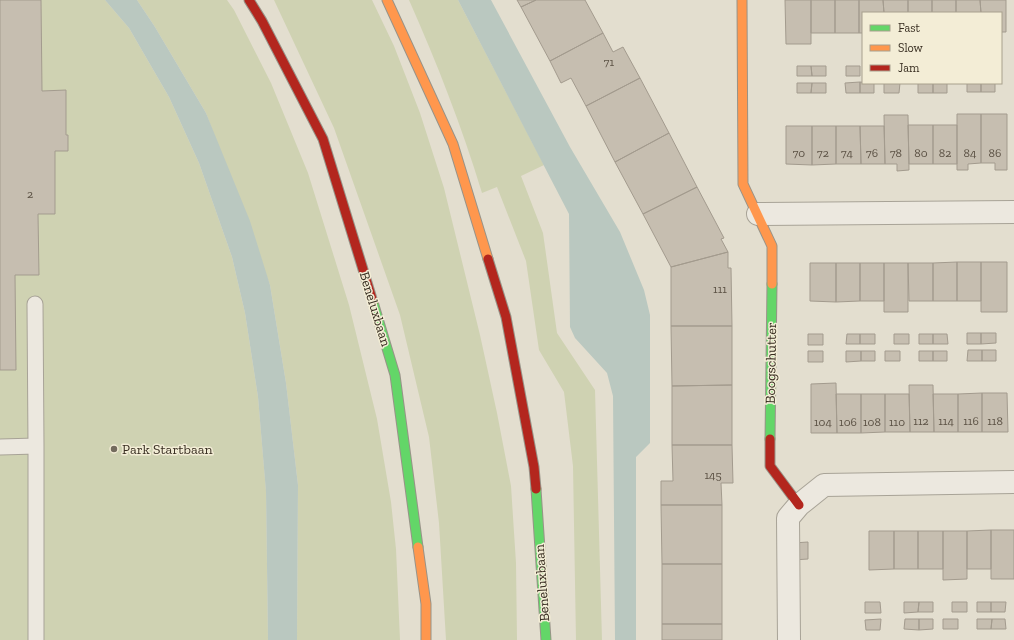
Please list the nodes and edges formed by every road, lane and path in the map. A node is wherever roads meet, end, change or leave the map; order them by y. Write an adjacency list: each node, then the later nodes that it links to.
1 (248, 0): 12 (main road, Beneluxbaan)
2 (387, 0): 13 (main road, Beneluxbaan)
3 (742, 0): 5 (main road, Boogschutter)
4 (1014, 212): 5 (street)
5 (758, 214): 10 (main road, Boogschutter)
6 (35, 304): 7 (lane)
7 (36, 446): 8 (lane); 11 (lane)
8 (0, 447)
9 (1014, 482): 10 (street)
10 (799, 505): 14 (street)
11 (36, 640)
12 (426, 640)
13 (546, 640)
14 (789, 640)

